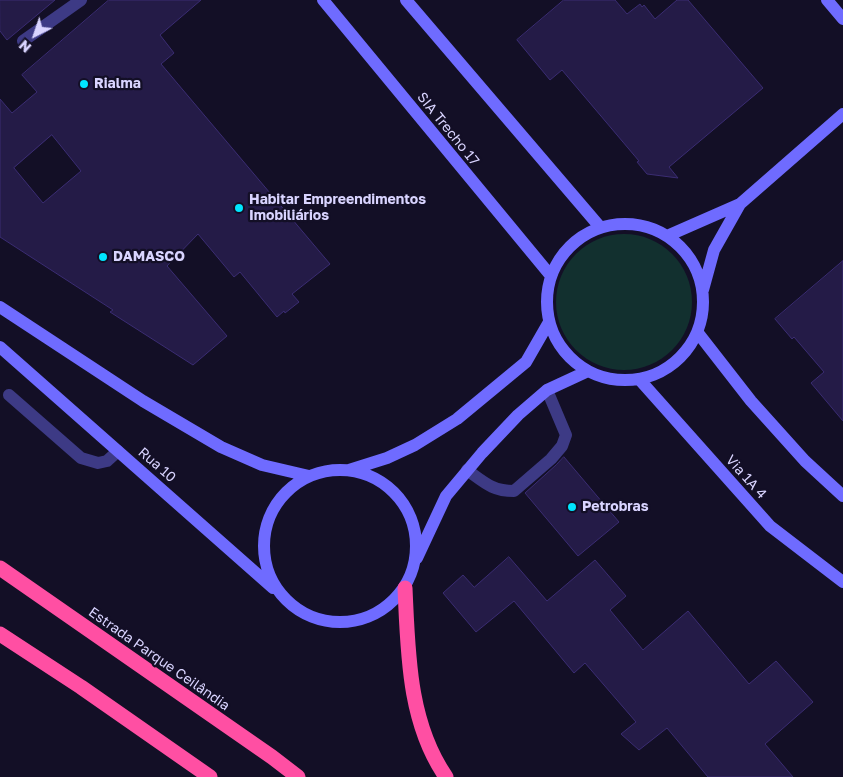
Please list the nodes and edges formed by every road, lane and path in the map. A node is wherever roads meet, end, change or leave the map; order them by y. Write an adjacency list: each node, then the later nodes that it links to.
1 (81, 0): 6 (lane)
2 (323, 0): 11 (street, SIA Trecho 17)
3 (406, 0): 9 (street)
4 (827, 0): 5 (street)
5 (843, 19)
6 (23, 40)
7 (843, 114): 8 (street)
8 (740, 204): 10 (street); 12 (street)
9 (600, 227): 10 (street); 11 (street)
10 (667, 236): 12 (street)
11 (551, 276): 14 (street)
12 (703, 290): 15 (street)
13 (0, 307): 24 (street)
14 (549, 322): 17 (street); 22 (street)
15 (698, 333): 18 (street); 25 (street)
16 (0, 346): 21 (street, Rua 10)
17 (588, 371): 18 (street); 19 (street)
18 (639, 379): 28 (street, Via 1A 4)
19 (547, 390): 23 (street); 23 (lane)
20 (9, 395): 21 (lane)
21 (118, 451): 30 (street, Rua 10)
22 (349, 470): 24 (street); 26 (street)
23 (466, 470): 26 (street)
24 (309, 476): 30 (street)
25 (843, 496)
26 (415, 562): 29 (street)
27 (0, 568): 33 (highway, Estrada Parque Ceilândia)
28 (843, 582)
29 (404, 588): 30 (street); 34 (highway)
30 (293, 606)
31 (0, 634): 32 (highway)
32 (210, 777)
33 (298, 777)
34 (446, 777)

